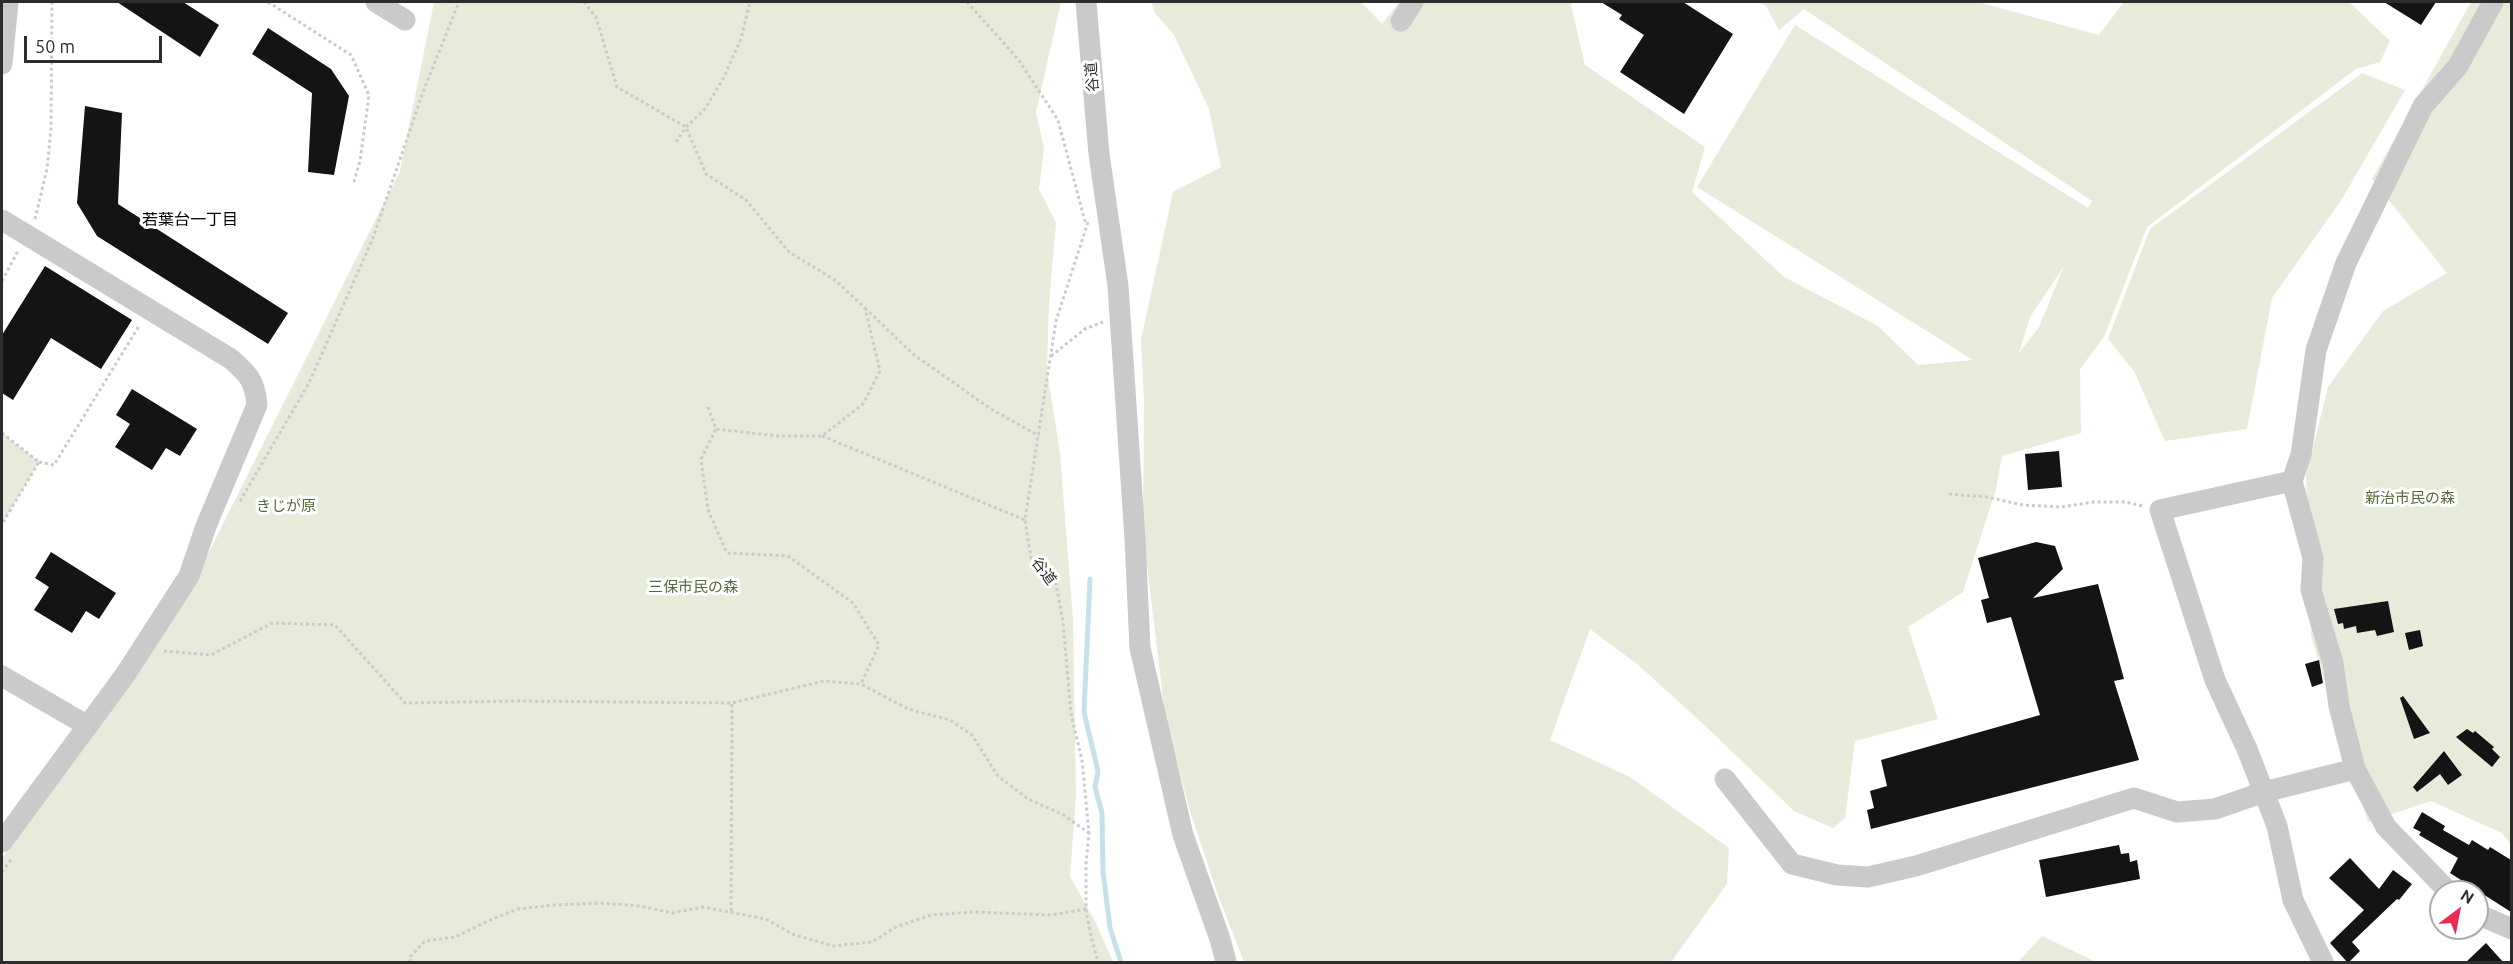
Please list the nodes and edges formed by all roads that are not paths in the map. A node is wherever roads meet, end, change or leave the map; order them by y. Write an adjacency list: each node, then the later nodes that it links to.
1 (8, 2): 8 (street)
2 (376, 2): 6 (street)
3 (1086, 2): 20 (street, 谷道)
4 (1413, 2): 7 (street)
5 (2493, 2): 10 (street)
6 (405, 20)
7 (1401, 21)
8 (2, 64)
9 (2, 220): 12 (street)
10 (2292, 481): 13 (street); 15 (street)
11 (2, 676): 12 (street)
12 (88, 726): 16 (street)
13 (2355, 769): 15 (street); 17 (street)
14 (1725, 778): 15 (street)
15 (2264, 792): 21 (street)
16 (2, 842)
17 (2437, 880)
18 (2489, 919): 19 (street)
19 (2511, 929)
20 (1226, 963)
21 (2323, 963)

